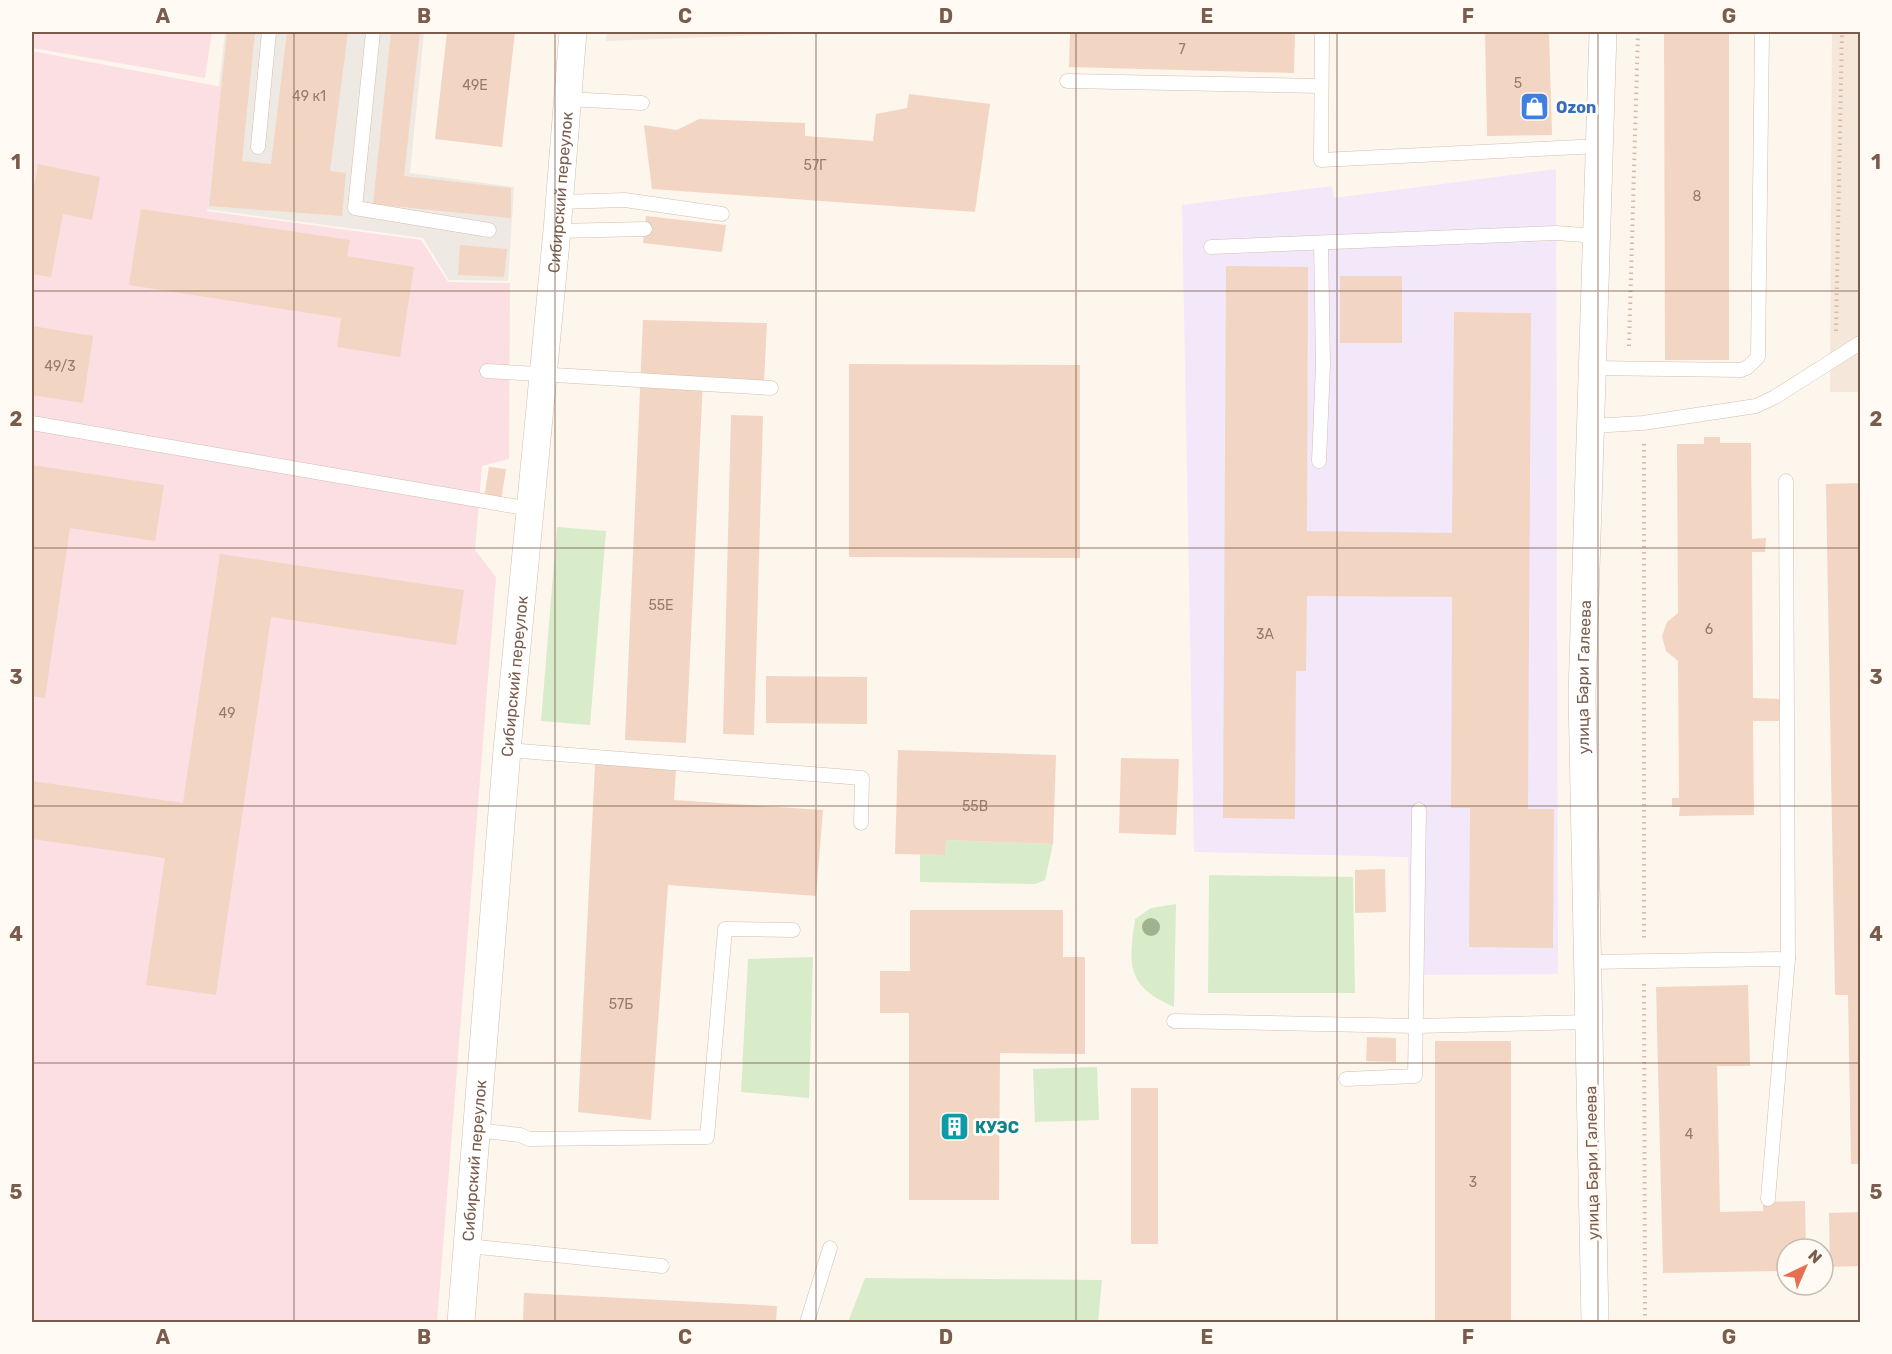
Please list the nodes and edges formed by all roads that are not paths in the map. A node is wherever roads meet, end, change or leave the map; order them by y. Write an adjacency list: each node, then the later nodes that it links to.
1 (269, 32): 12 (lane)
2 (373, 32): 16 (lane)
3 (573, 32): 9 (street, Сибирский переулок)
4 (1322, 32): 8 (lane)
5 (1603, 32): 11 (street, улица Бари Галеева)
6 (1762, 32): 22 (lane)
7 (1067, 81): 8 (lane)
8 (1320, 86): 11 (lane)
9 (567, 99): 10 (lane); 13 (street, Сибирский переулок)
10 (642, 103)
11 (1599, 146): 18 (street, улица Бари Галеева)
12 (258, 147)
13 (559, 202): 14 (lane); 17 (street, Сибирский переулок)
14 (722, 214)
15 (645, 229): 17 (lane)
16 (489, 230)
17 (557, 231): 24 (street, Сибирский переулок)
18 (1597, 236): 19 (lane); 22 (street, улица Бари Галеева)
19 (1320, 243): 20 (lane); 28 (lane)
20 (1211, 247)
21 (1860, 343): 27 (lane)
22 (1592, 368): 27 (street, улица Бари Галеева)
23 (487, 371): 24 (lane)
24 (543, 376): 25 (lane); 30 (street, Сибирский переулок)
25 (771, 388)
26 (32, 423): 30 (lane)
27 (1591, 426): 36 (street, улица Бари Галеева)
28 (1319, 461)
29 (1786, 481): 35 (lane)
30 (530, 509): 31 (street, Сибирский переулок)
31 (507, 750): 33 (lane); 41 (street, Сибирский переулок)
32 (1419, 810): 39 (lane)
33 (861, 823)
34 (793, 930): 41 (lane)
35 (1788, 959): 36 (lane); 42 (lane)
36 (1588, 962): 38 (street, улица Бари Галеева)
37 (1174, 1021): 39 (lane)
38 (1589, 1022): 39 (lane); 48 (street, улица Бари Галеева)
39 (1416, 1026): 40 (lane)
40 (1346, 1079)
41 (477, 1130): 43 (street, Сибирский переулок)
42 (1768, 1199)
43 (468, 1246): 45 (lane); 46 (street, Сибирский переулок)
44 (830, 1248): 47 (lane)
45 (662, 1266)
46 (461, 1323)
47 (807, 1323)
48 (1595, 1323)

